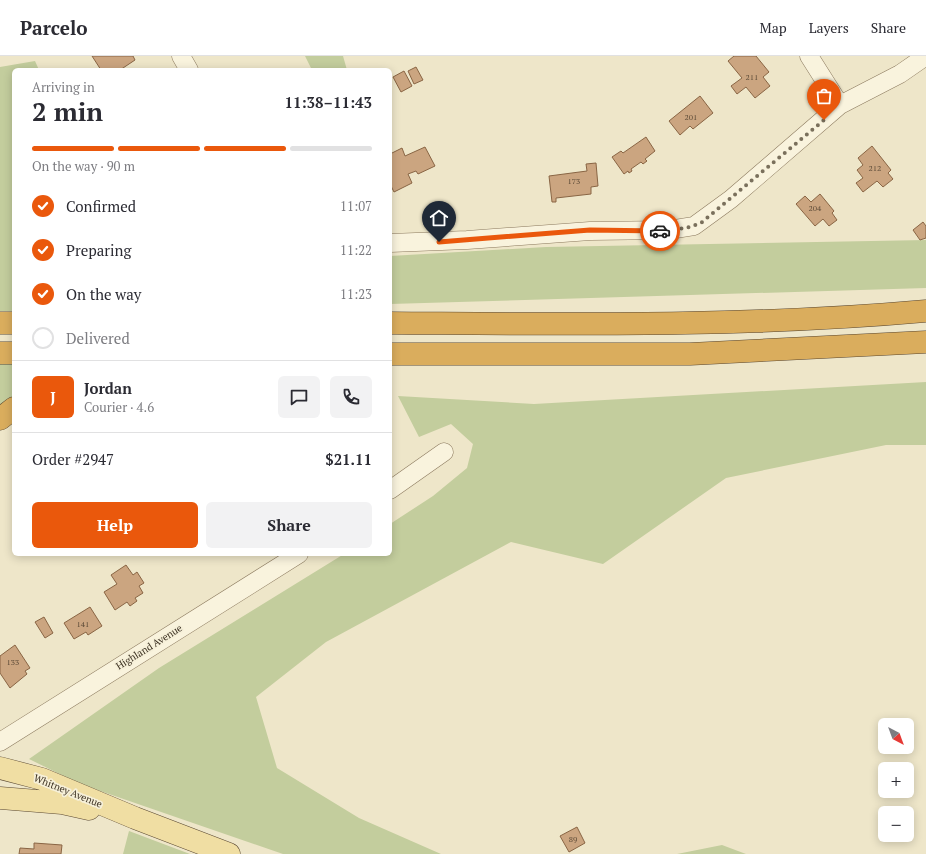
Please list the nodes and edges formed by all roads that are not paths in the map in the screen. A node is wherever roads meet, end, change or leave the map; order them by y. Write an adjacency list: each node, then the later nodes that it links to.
1 (181, 56): 4 (street)
2 (809, 56): 5 (street)
3 (926, 56): 5 (street)
4 (189, 68)
5 (840, 105): 6 (street)
6 (392, 243)
7 (926, 311): 10 (highway)
8 (0, 323): 9 (highway)
9 (12, 323)
10 (392, 323)
11 (926, 342): 14 (highway)
12 (0, 353): 13 (highway)
13 (12, 353)
14 (392, 354)
15 (12, 410): 16 (highway)
16 (0, 419)
17 (444, 452): 18 (street)
18 (392, 489)
19 (296, 556): 20 (street, Highland Avenue)
20 (0, 742)
21 (0, 768): 23 (main road, Whitney Avenue)
22 (0, 798): 23 (main road, Whitney Avenue)
23 (135, 818): 24 (main road, Whitney Avenue)
24 (229, 854)

